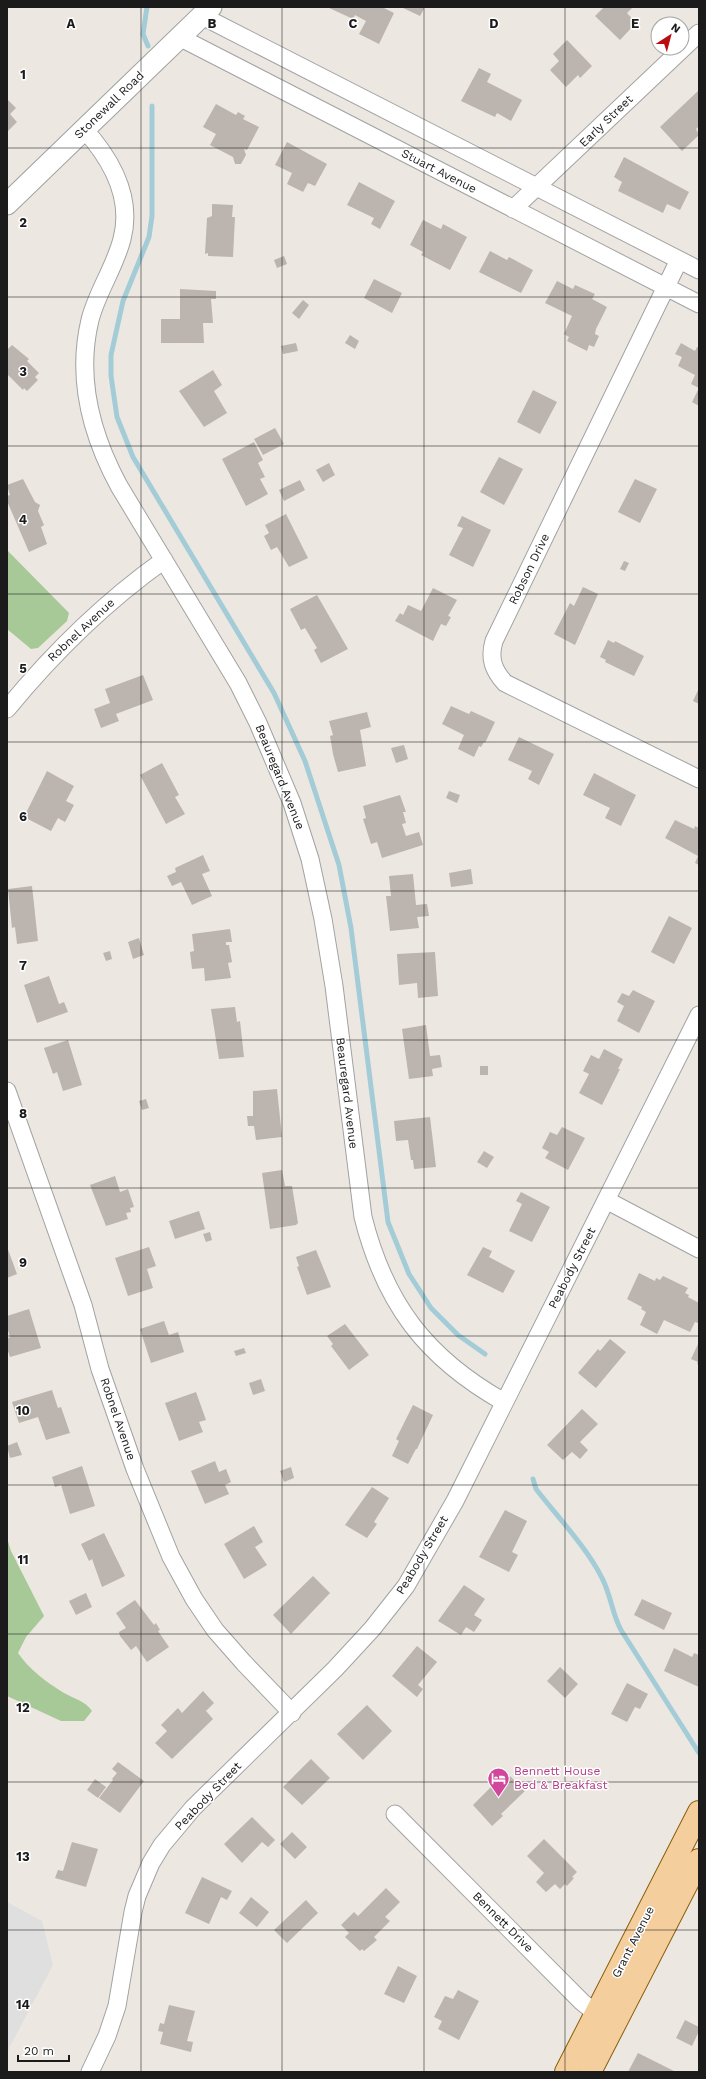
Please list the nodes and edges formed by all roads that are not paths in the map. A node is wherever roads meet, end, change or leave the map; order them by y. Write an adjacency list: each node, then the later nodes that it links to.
1 (206, 11): 3 (street, Stonewall Road); 5 (street)
2 (699, 33): 5 (street, Early Street)
3 (179, 37): 4 (street, Stonewall Road); 7 (street, Stuart Avenue)
4 (84, 129): 6 (street, Stonewall Road); 12 (street, Beauregard Avenue)
5 (537, 188): 7 (street, Early Street); 8 (street)
6 (7, 204)
7 (513, 210): 10 (street, Stuart Avenue)
8 (679, 260): 9 (street); 10 (street, Robson Drive)
9 (699, 270)
10 (666, 288): 11 (street, Stuart Avenue); 14 (street, Robson Drive)
11 (699, 304)
12 (164, 560): 13 (street, Robnel Avenue); 19 (street, Beauregard Avenue)
13 (7, 709)
14 (699, 779)
15 (699, 1015): 17 (street, Peabody Street)
16 (7, 1091): 20 (street, Robnel Avenue)
17 (606, 1200): 18 (street); 19 (street, Peabody Street)
18 (699, 1250)
19 (504, 1402): 20 (street, Peabody Street)
20 (292, 1713): 26 (street, Peabody Street)
21 (699, 1812): 24 (main road, Grant Avenue)
22 (395, 1814): 24 (street, Bennett Drive)
23 (699, 1860): 25 (main road, Grant Avenue)
24 (596, 2014): 25 (street, Bennett Drive); 27 (main road, Grant Avenue)
25 (613, 2027): 28 (main road, Grant Avenue)
26 (90, 2072)
27 (566, 2072)
28 (590, 2072)

